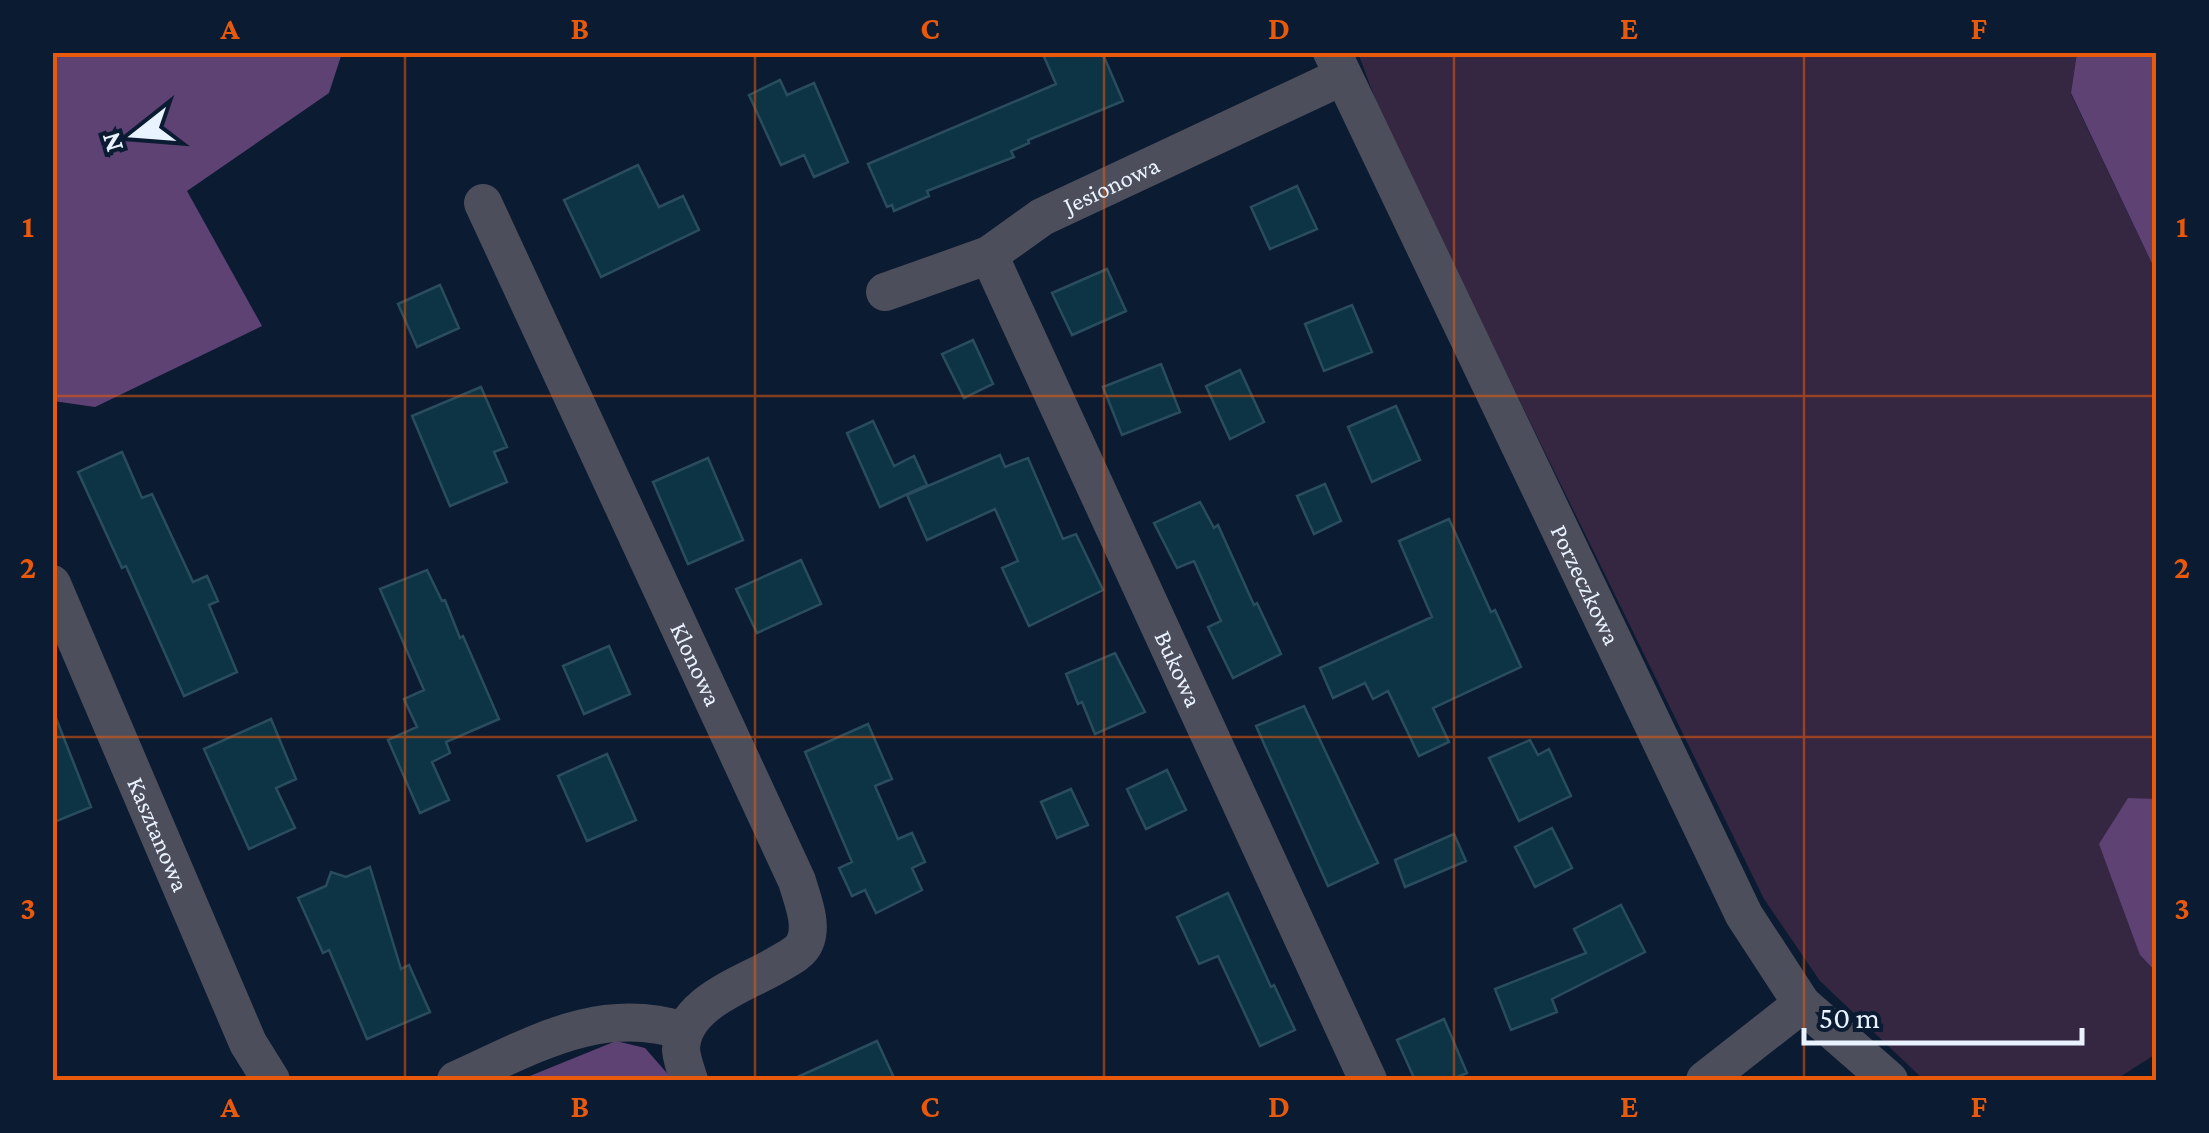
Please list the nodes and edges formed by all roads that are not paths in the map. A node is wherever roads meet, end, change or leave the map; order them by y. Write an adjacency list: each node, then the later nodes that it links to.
1 (1337, 65): 3 (street, Jesionowa); 6 (street, Porzeczkowa)
2 (484, 202): 7 (street, Klonowa)
3 (989, 255): 4 (street, Jesionowa); 11 (street, Bukowa)
4 (885, 292)
5 (52, 584): 8 (street, Kasztanowa)
6 (1802, 1004): 12 (street); 13 (street, Porzeczkowa)
7 (684, 1031): 9 (street); 10 (street)
8 (271, 1080)
9 (456, 1080)
10 (688, 1080)
11 (1368, 1080)
12 (1704, 1080)
13 (1889, 1080)

